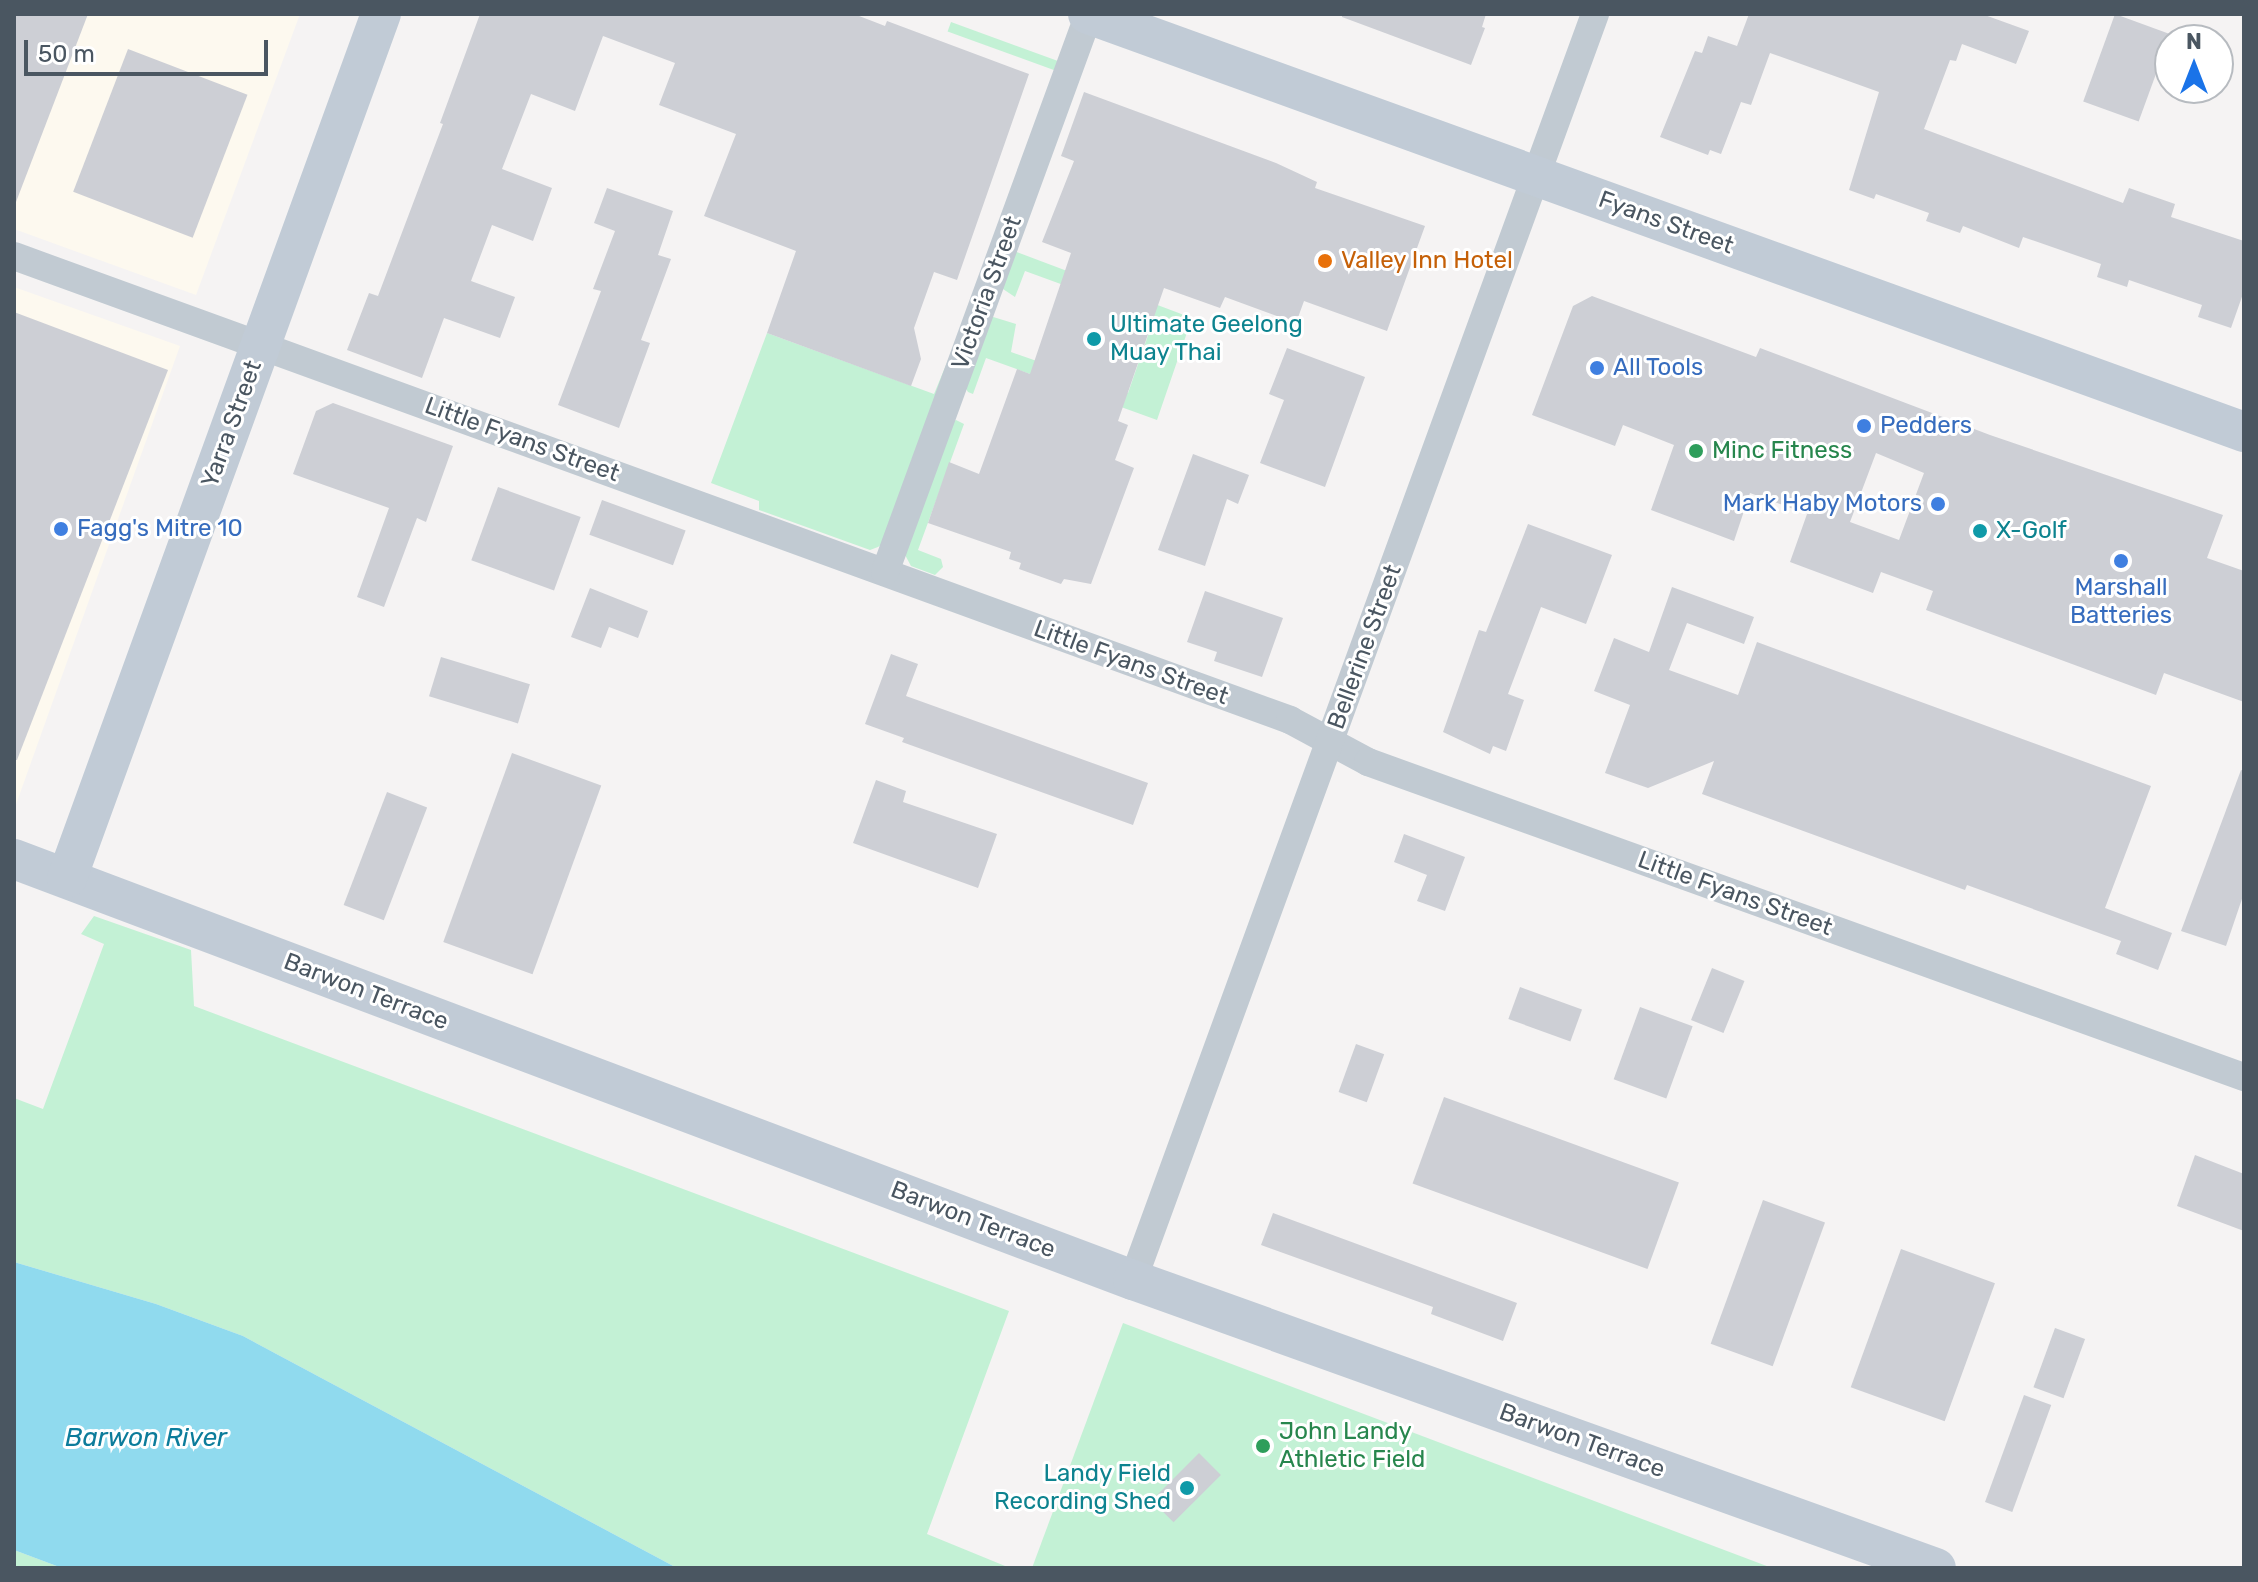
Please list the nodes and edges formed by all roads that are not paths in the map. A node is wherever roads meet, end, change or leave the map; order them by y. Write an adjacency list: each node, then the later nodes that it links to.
1 (381, 14): 6 (street, Yarra Street)
2 (1088, 14): 4 (street, Fyans Street); 8 (street, Victoria Street)
3 (1595, 14): 4 (street, Bellerine Street)
4 (1535, 175): 7 (street, Fyans Street); 9 (street, Bellerine Street)
5 (14, 256): 6 (street, Little Fyans Street)
6 (261, 343): 8 (street, Little Fyans Street); 11 (street, Yarra Street)
7 (2244, 432)
8 (885, 572): 9 (street, Little Fyans Street)
9 (1331, 742): 12 (street, Little Fyans Street); 13 (street, Bellerine Street)
10 (14, 859): 11 (street, Barwon Terrace)
11 (67, 878): 13 (street, Barwon Terrace)
12 (2244, 1077)
13 (1133, 1280): 14 (street, Barwon Terrace)
14 (1936, 1568)

